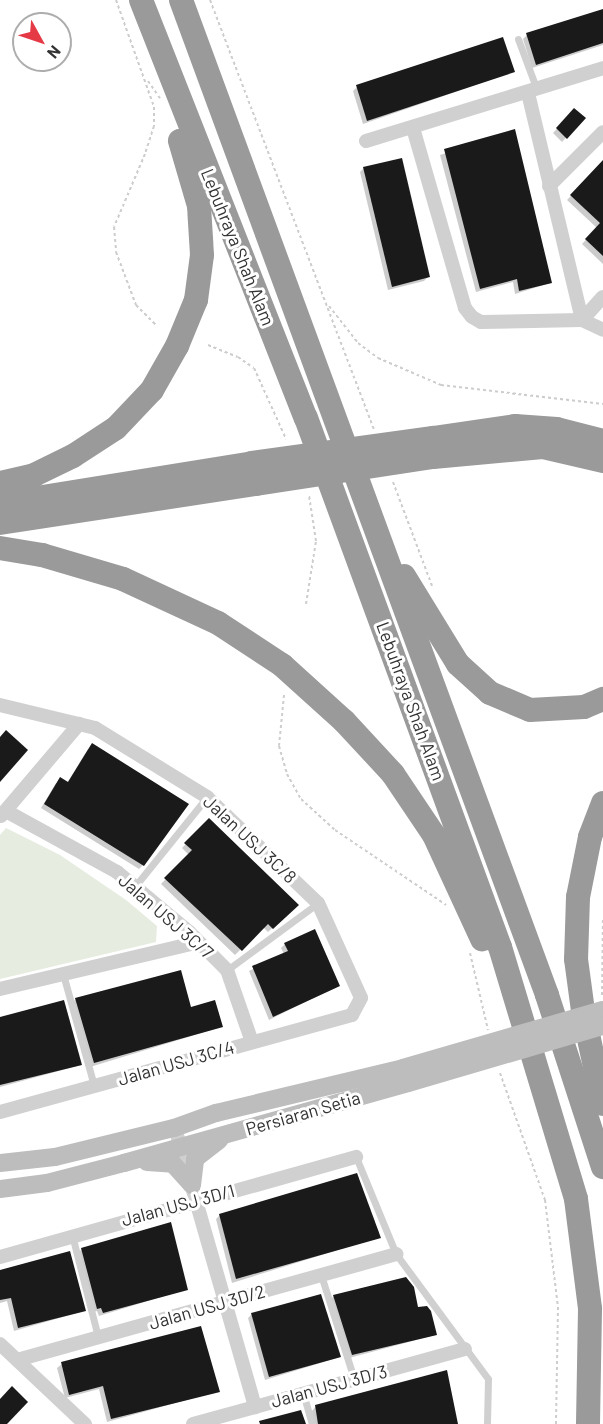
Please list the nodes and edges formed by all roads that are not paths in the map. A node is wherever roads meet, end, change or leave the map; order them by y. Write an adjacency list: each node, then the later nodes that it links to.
1 (181, 0): 21 (highway, Lebuhraya Shah Alam)
2 (142, 4): 17 (highway); 36 (highway, Lebuhraya Shah Alam)
3 (518, 39): 5 (lane)
4 (603, 68): 5 (street)
5 (533, 91): 6 (street); 9 (street)
6 (413, 128): 8 (street); 11 (street)
7 (603, 132): 9 (street)
8 (366, 141)
9 (549, 186): 11 (street)
10 (603, 297): 11 (street)
11 (582, 320): 12 (street)
12 (603, 330)
13 (603, 441): 14 (highway)
14 (433, 448): 15 (highway); 16 (highway, bridge)
15 (603, 461)
16 (254, 473): 18 (highway); 19 (highway)
17 (0, 483)
18 (0, 504)
19 (0, 523)
20 (0, 548): 36 (highway)
21 (386, 553): 22 (highway); 49 (highway, Lebuhraya Shah Alam)
22 (603, 699)
23 (0, 705): 24 (street, Jalan USJ 3C/8)
24 (79, 724): 25 (street, Jalan USJ 3C/8); 27 (street)
25 (207, 798): 28 (lane); 29 (street, Jalan USJ 3C/8)
26 (603, 803): 41 (highway)
27 (3, 814): 28 (street, Jalan USJ 3C/7)
28 (136, 885): 30 (street, Jalan USJ 3C/7)
29 (318, 903): 31 (lane); 35 (street, Jalan USJ 3C/8)
30 (199, 942): 31 (street, Jalan USJ 3C/7); 32 (street)
31 (226, 970): 38 (street, Jalan USJ 3C/7)
32 (63, 974): 33 (street); 40 (lane)
33 (0, 988)
34 (603, 1010): 39 (main road, Persiaran Setia, bridge)
35 (352, 1015): 38 (street, Jalan USJ 3C/4)
36 (524, 1022): 68 (highway, Lebuhraya Shah Alam)
37 (603, 1026): 39 (main road, Persiaran Setia, bridge)
38 (252, 1042): 40 (street, Jalan USJ 3C/4)
39 (406, 1076): 43 (main road, Persiaran Setia); 44 (main road, Persiaran Setia)
40 (94, 1086): 42 (street, Jalan USJ 3C/4)
41 (603, 1104)
42 (0, 1112)
43 (174, 1128): 45 (street); 48 (main road, Persiaran Setia)
44 (225, 1135): 45 (main road, Persiaran Setia); 51 (main road)
45 (182, 1147): 47 (main road, Persiaran Setia); 51 (street)
46 (356, 1157): 51 (street, Jalan USJ 3D/1); 53 (lane)
47 (124, 1162): 50 (main road, Persiaran Setia); 51 (main road)
48 (0, 1163)
49 (603, 1167)
50 (0, 1190)
51 (194, 1192): 52 (street, Jalan USJ 3D/1); 56 (street)
52 (72, 1234): 54 (street, Jalan USJ 3D/1); 57 (lane)
53 (396, 1254): 55 (street, Jalan USJ 3D/2); 59 (lane)
54 (0, 1257)
55 (321, 1275): 56 (street, Jalan USJ 3D/2); 61 (lane)
56 (225, 1302): 57 (street, Jalan USJ 3D/2); 63 (street)
57 (98, 1337): 60 (street, Jalan USJ 3D/2)
58 (0, 1344): 60 (street)
59 (465, 1349): 61 (street, Jalan USJ 3D/3); 67 (lane)
60 (17, 1360): 64 (street)
61 (354, 1380): 62 (street, Jalan USJ 3D/3)
62 (303, 1394): 63 (street, Jalan USJ 3D/3); 66 (lane)
63 (255, 1407): 65 (street, Jalan USJ 3D/3)
64 (85, 1424)
65 (193, 1424)
66 (312, 1424)
67 (487, 1424)
68 (588, 1424)

